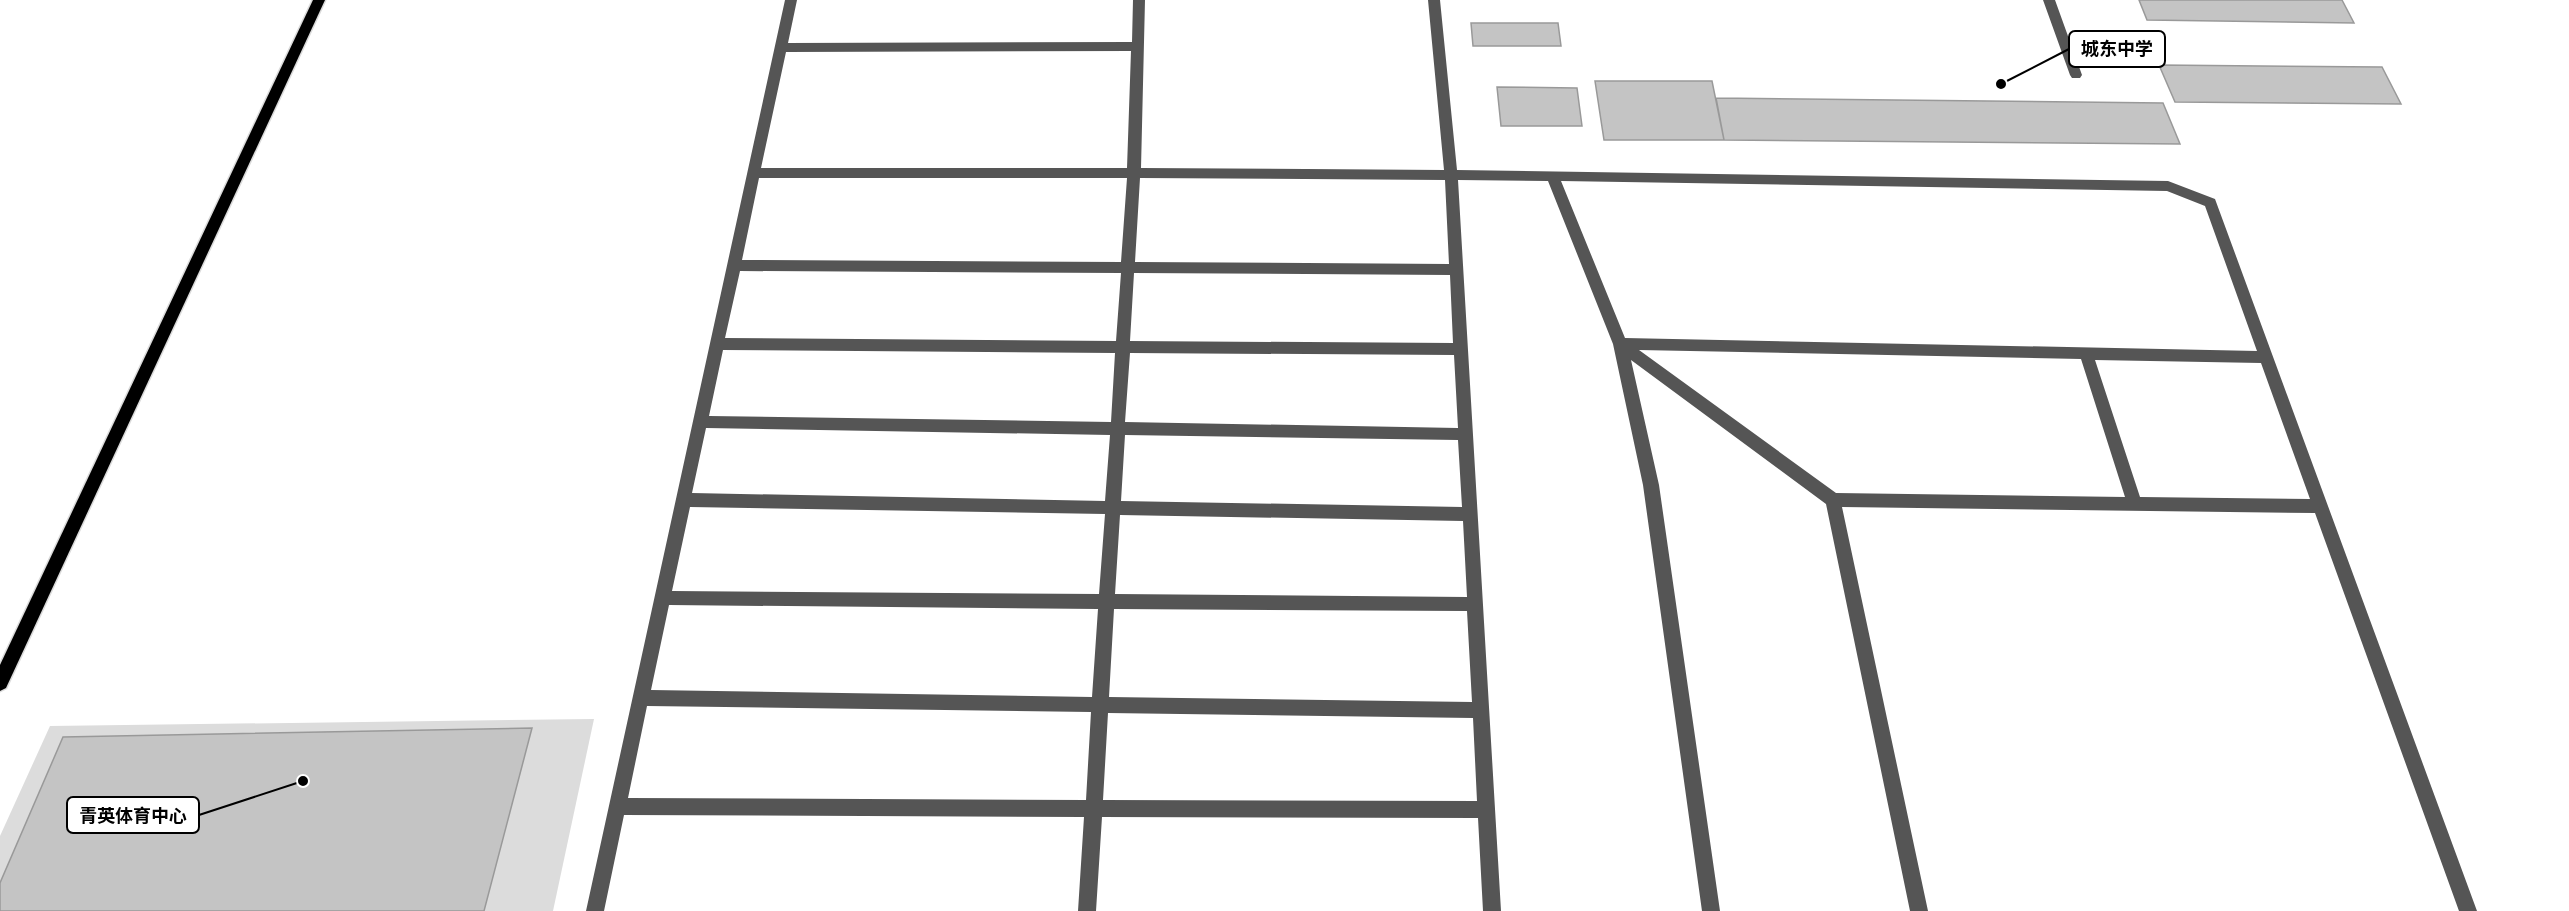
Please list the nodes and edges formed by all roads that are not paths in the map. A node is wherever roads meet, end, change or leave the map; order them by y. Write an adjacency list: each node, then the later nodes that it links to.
1 (319, 0): 34 (main road)
2 (791, 0): 7 (street)
3 (1139, 0): 6 (street)
4 (1434, 0): 11 (street)
5 (2049, 0): 8 (street)
6 (1137, 46): 7 (street); 9 (street)
7 (780, 48): 10 (street)
8 (2076, 75)
9 (1134, 171): 10 (street); 11 (street); 14 (street)
10 (754, 173): 13 (street)
11 (1451, 174): 12 (street); 15 (street)
12 (1552, 175): 17 (street); 21 (street)
13 (734, 266): 14 (street); 16 (street)
14 (1127, 268): 15 (street); 18 (street)
15 (1456, 270): 19 (street)
16 (717, 344): 18 (street); 22 (street)
17 (1620, 344): 20 (street); 26 (street); 44 (street)
18 (1123, 347): 19 (street); 23 (street)
19 (1460, 349): 24 (street)
20 (2086, 353): 21 (street); 27 (street)
21 (2265, 357): 28 (street)
22 (700, 422): 23 (street); 25 (street)
23 (1118, 429): 24 (street); 29 (street)
24 (1466, 434): 30 (street)
25 (683, 500): 29 (street); 31 (street)
26 (1833, 500): 27 (street); 45 (street)
27 (2135, 504): 28 (street)
28 (2319, 506): 46 (street)
29 (1112, 507): 30 (street); 32 (street)
30 (1470, 514): 33 (street)
31 (663, 598): 32 (street); 35 (street)
32 (1107, 601): 33 (street); 36 (street)
33 (1475, 604): 37 (street)
34 (0, 683)
35 (641, 698): 36 (street); 38 (street)
36 (1100, 705): 37 (street); 39 (street)
37 (1481, 710): 40 (street)
38 (618, 806): 39 (street); 41 (street)
39 (1094, 808): 40 (street); 42 (street)
40 (1487, 810): 43 (street)
41 (595, 911)
42 (1087, 911)
43 (1492, 911)
44 (1711, 911)
45 (1918, 911)
46 (2468, 911)

